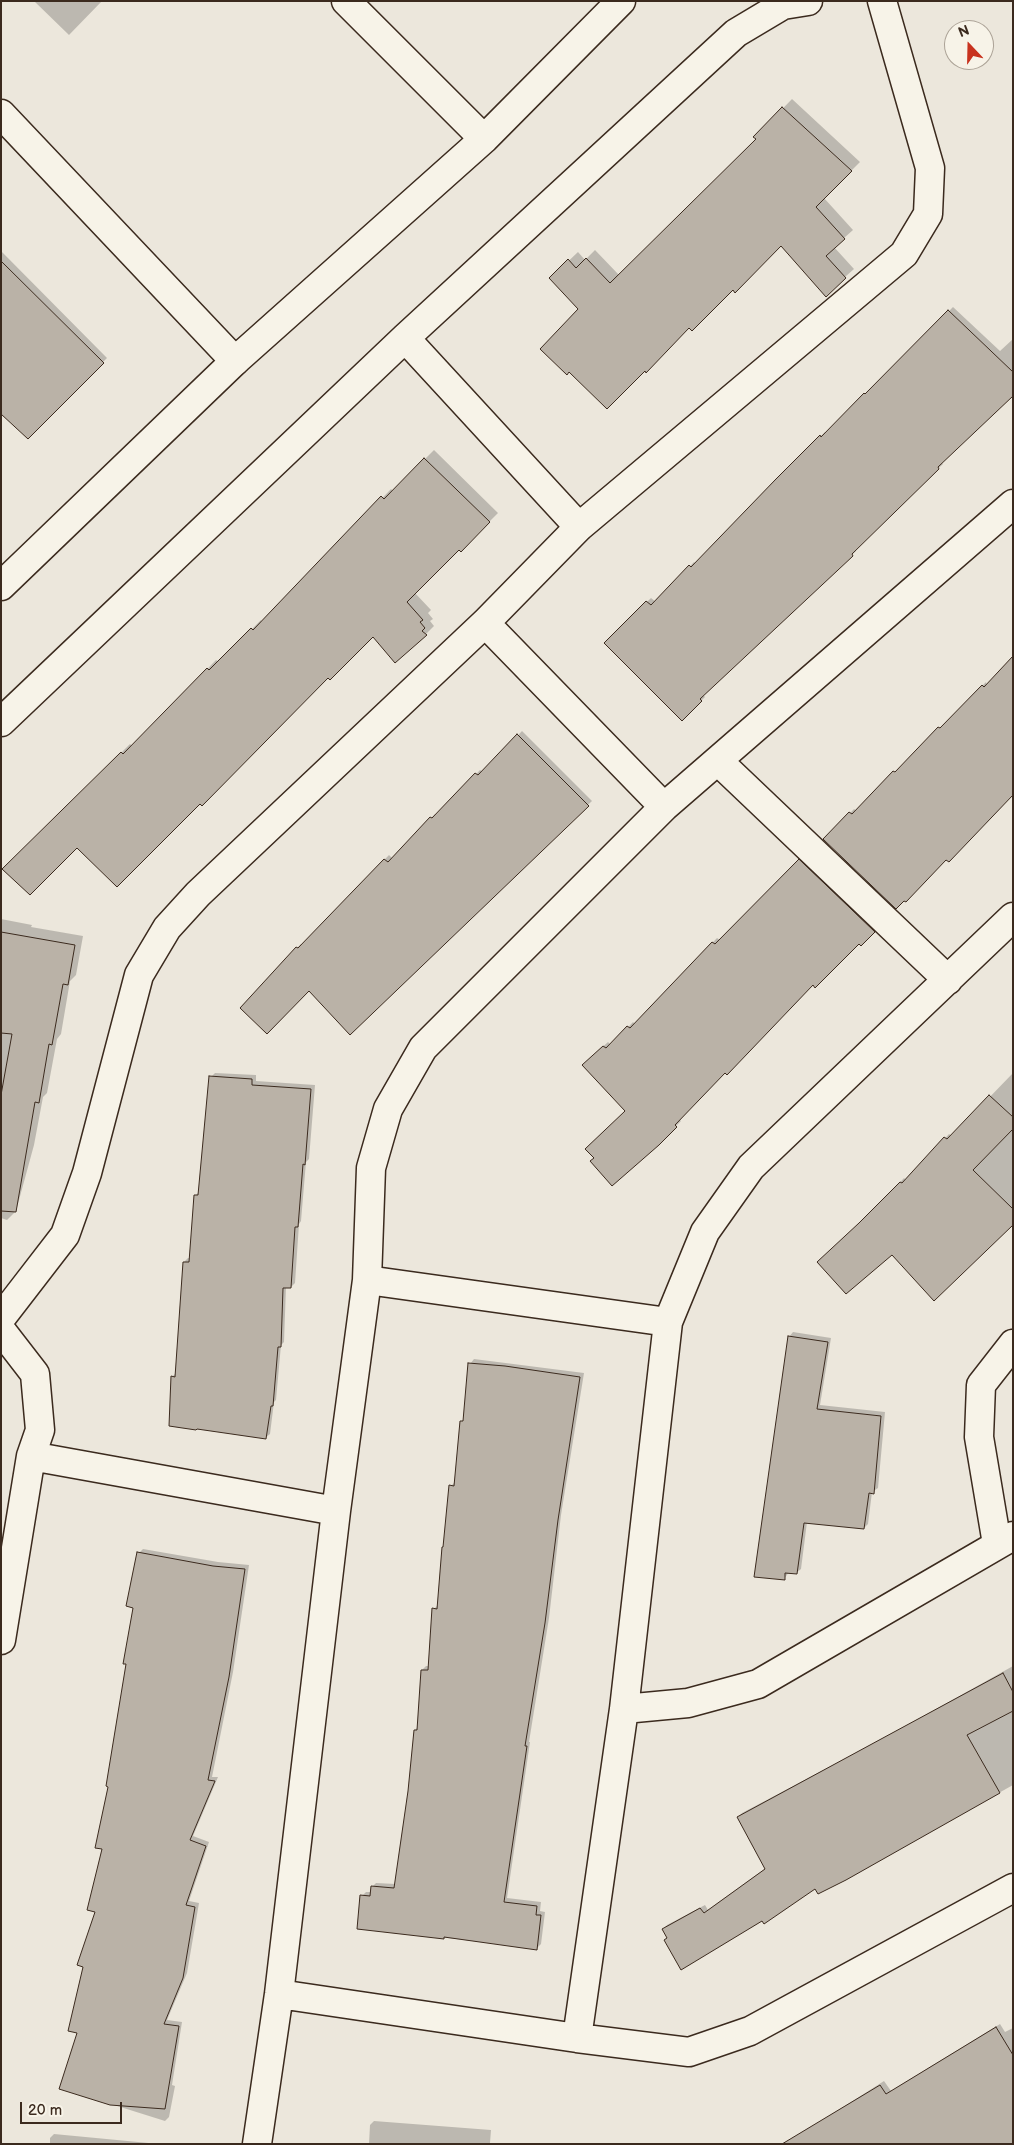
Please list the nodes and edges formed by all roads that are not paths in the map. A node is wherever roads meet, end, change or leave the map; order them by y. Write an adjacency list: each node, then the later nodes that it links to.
1 (346, 1): 6 (street)
2 (621, 1): 6 (street)
3 (808, 1): 7 (street)
4 (882, 1): 10 (street)
5 (1, 114): 8 (street)
6 (484, 139): 8 (street)
7 (405, 338): 10 (street); 13 (street)
8 (235, 361): 11 (street)
9 (1013, 504): 14 (street)
10 (579, 527): 12 (street)
11 (5, 574)
12 (485, 623): 15 (street); 19 (street)
13 (1, 722)
14 (718, 761): 15 (street); 17 (street)
15 (664, 807): 18 (street)
16 (1013, 917): 17 (street)
17 (948, 980): 20 (street)
18 (368, 1280): 20 (street); 24 (street)
19 (1, 1318)
20 (668, 1322): 27 (street)
21 (1, 1330): 23 (street)
22 (1013, 1344): 25 (street)
23 (31, 1456): 24 (street); 26 (street)
24 (336, 1512): 29 (street)
25 (1005, 1540): 27 (street)
26 (1, 1640)
27 (624, 1709): 30 (street)
28 (1013, 1888): 30 (street)
29 (279, 1994): 30 (street); 31 (street)
30 (578, 2038)
31 (256, 2144)

